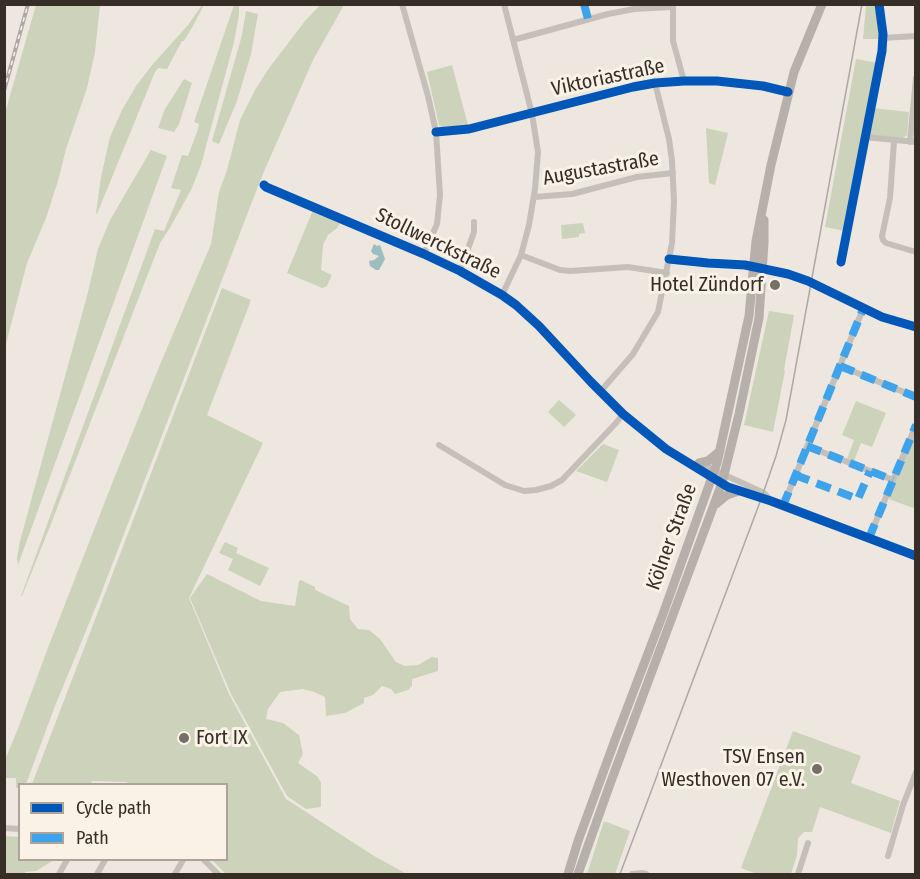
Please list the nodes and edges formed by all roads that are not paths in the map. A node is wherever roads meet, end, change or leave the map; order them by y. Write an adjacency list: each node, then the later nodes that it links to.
1 (402, 4): 15 (street)
2 (504, 4): 9 (street)
3 (609, 4): 6 (street)
4 (822, 4): 13 (main road, Kölner Straße)
5 (673, 6): 6 (street); 11 (street)
6 (608, 14): 9 (street)
7 (915, 36): 8 (street)
8 (883, 38)
9 (513, 40): 14 (street)
10 (915, 78): 18 (street)
11 (684, 81): 12 (street, Viktoriastraße); 13 (street, Viktoriastraße)
12 (655, 83): 14 (street, Viktoriastraße); 19 (street)
13 (788, 92): 27 (main road, Kölner Straße)
14 (532, 114): 15 (street, Viktoriastraße); 21 (street)
15 (436, 132): 24 (street)
16 (864, 137): 17 (street)
17 (894, 141): 18 (street); 23 (street)
18 (913, 142)
19 (673, 173): 21 (street, Augustastraße); 26 (street)
20 (264, 185): 24 (street, Stollwerckstraße)
21 (534, 197): 25 (street)
22 (474, 222): 28 (street)
23 (915, 252)
24 (424, 254): 28 (street, Stollwerckstraße)
25 (521, 255): 29 (street); 30 (street)
26 (669, 260): 27 (street); 29 (street)
27 (758, 267): 31 (street); 40 (main road, Kölner Straße); 43 (main road, Kölner Straße)
28 (460, 271): 30 (street, Stollwerckstraße)
29 (667, 273): 34 (street)
30 (502, 295): 34 (street, Stollwerckstraße)
31 (863, 309): 32 (street); 33 (street)
32 (915, 327)
33 (840, 366): 35 (street); 39 (street)
34 (600, 392): 36 (street, Stollwerckstraße)
35 (915, 397)
36 (622, 414): 38 (street); 41 (street, Stollwerckstraße)
37 (915, 425): 44 (street)
38 (439, 445)
39 (807, 446): 44 (street); 48 (street)
40 (720, 450): 42 (main road); 43 (main road, Kölner Straße)
41 (685, 460): 42 (street, Stollwerckstraße); 43 (street, Stollwerckstraße)
42 (699, 463): 43 (street, Stollwerckstraße)
43 (719, 476): 45 (street); 46 (street); 47 (main road, Kölner Straße); 51 (main road, Kölner Straße)
44 (893, 480): 49 (street)
45 (739, 491): 46 (street); 47 (main road)
46 (771, 501): 48 (street)
47 (714, 505): 51 (main road, Kölner Straße)
48 (783, 506): 49 (street)
49 (869, 538): 50 (street)
50 (915, 556)
51 (670, 611): 59 (main road, Kölner Straße); 60 (main road, Kölner Straße)
52 (915, 772): 54 (street)
53 (808, 843): 63 (street)
54 (888, 856)
55 (67, 861): 57 (street)
56 (205, 861): 58 (street)
57 (59, 874)
58 (218, 874)
59 (568, 874)
60 (578, 874)
61 (632, 874): 62 (street)
62 (646, 874)
63 (798, 874)

